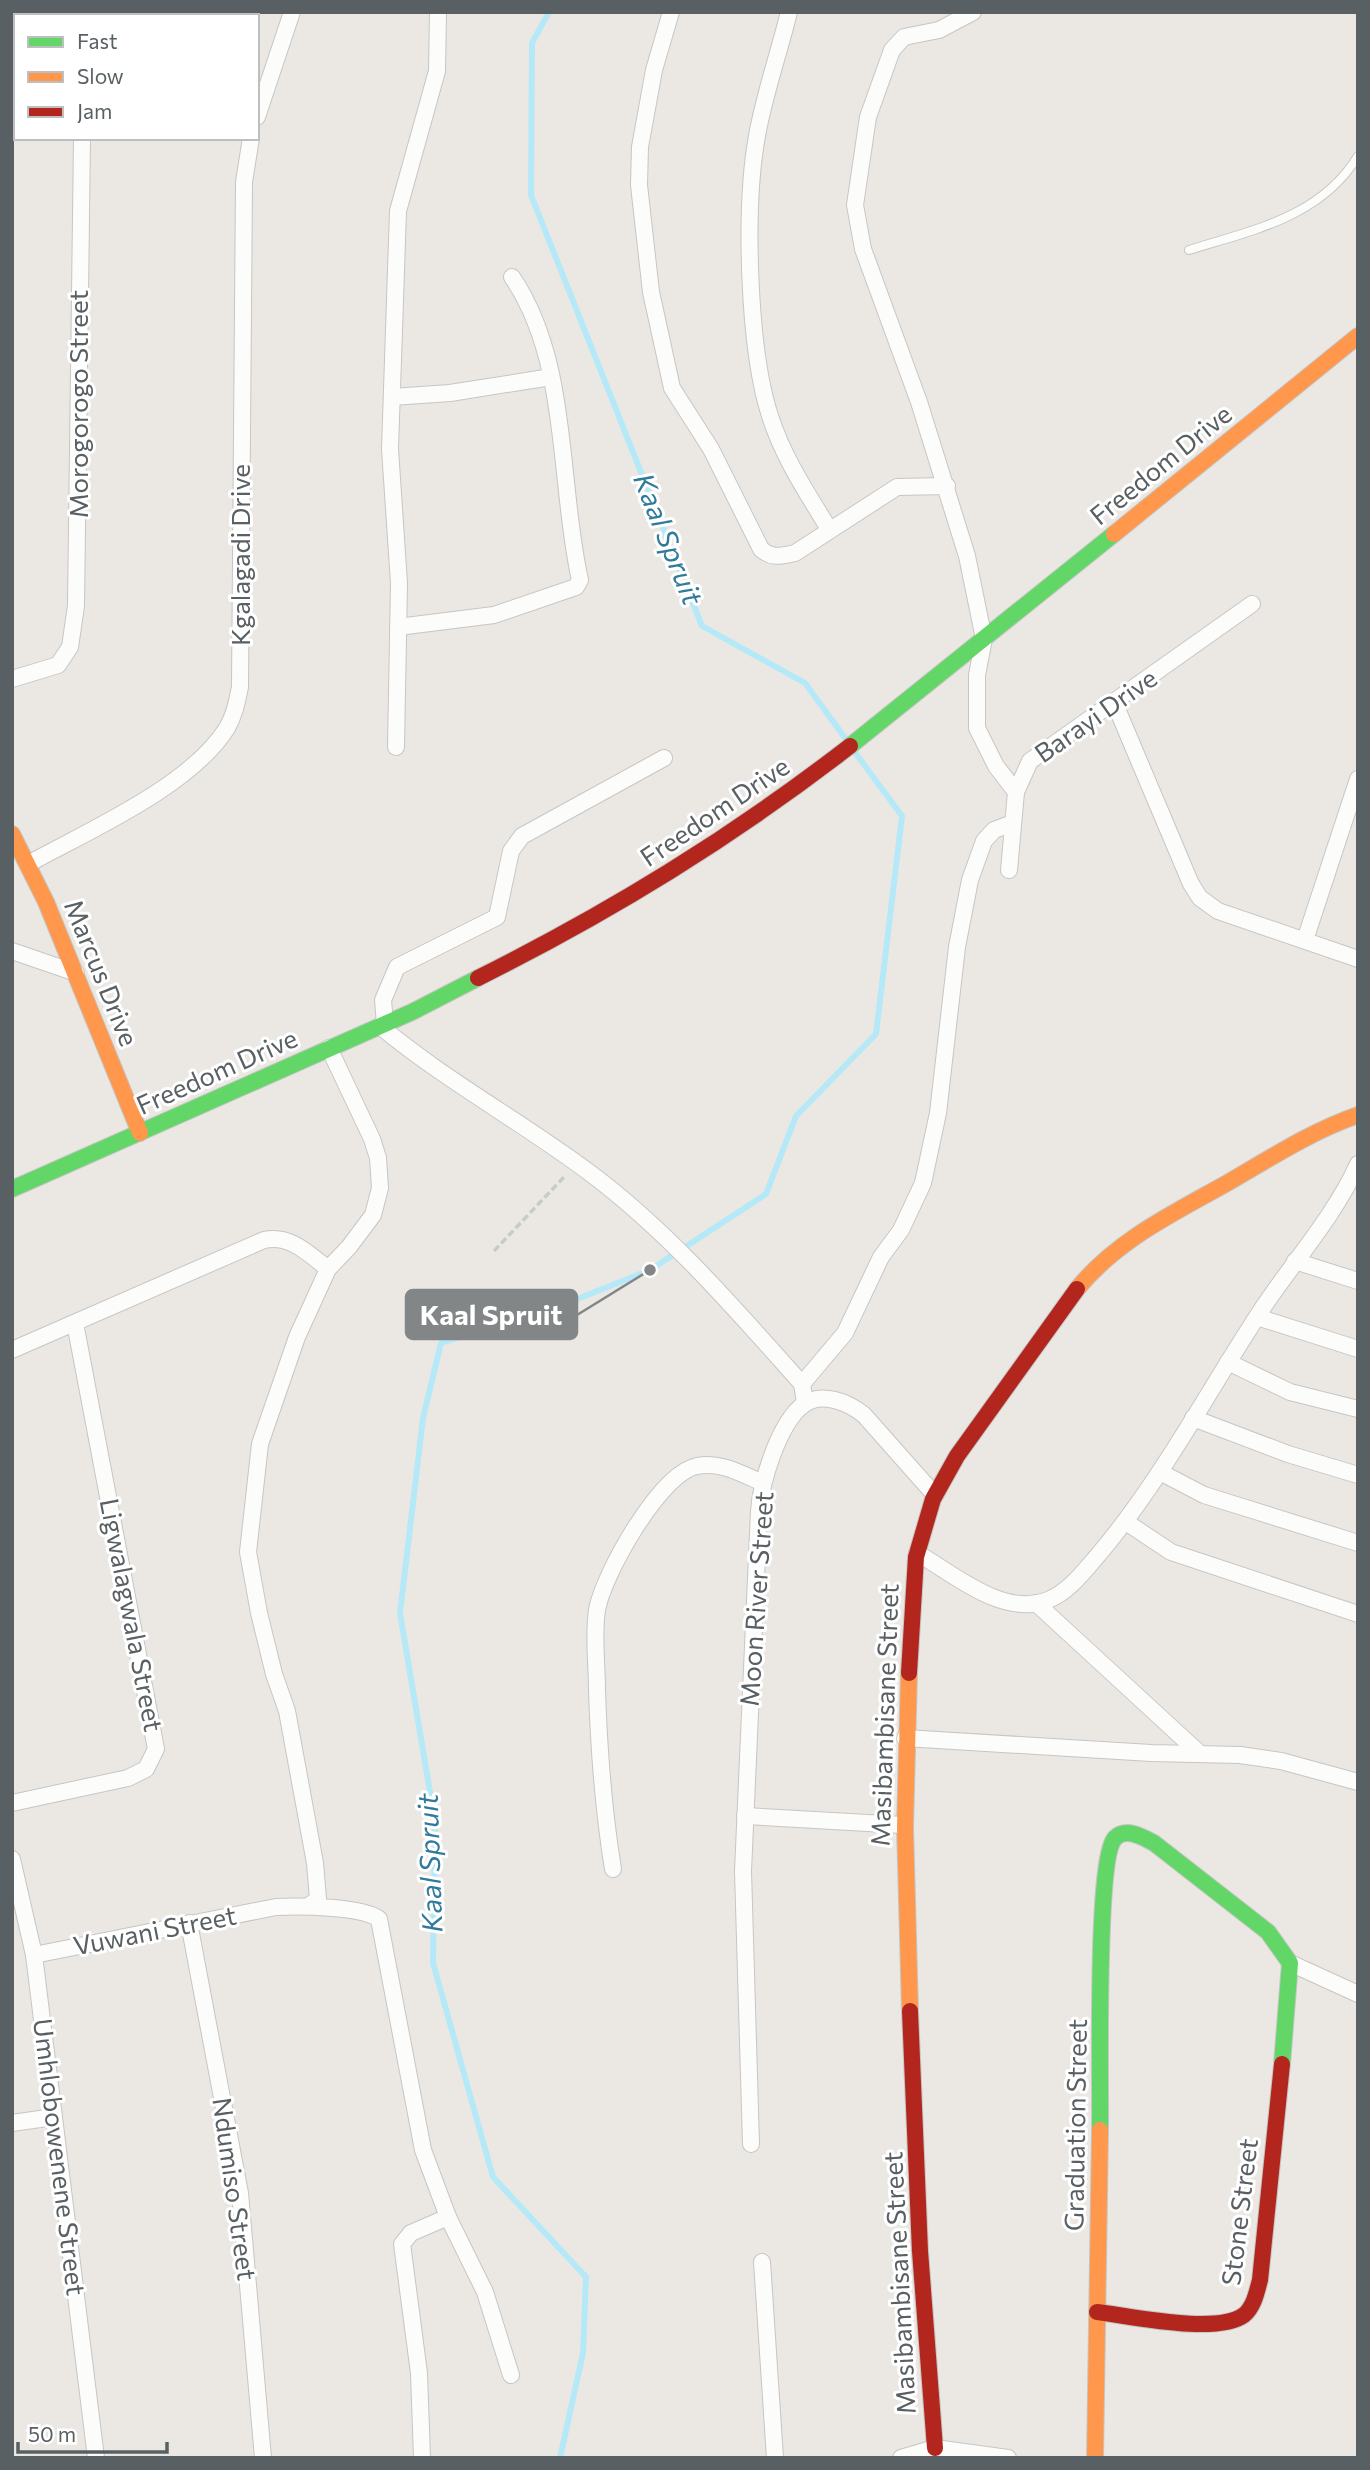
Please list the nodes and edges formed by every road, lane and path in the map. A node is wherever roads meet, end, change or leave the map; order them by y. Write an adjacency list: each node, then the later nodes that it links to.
1 (292, 12): 6 (street)
2 (438, 12): 14 (street)
3 (671, 12): 16 (street)
4 (789, 12): 16 (street)
5 (973, 12): 15 (street)
6 (259, 111)
7 (82, 140): 20 (street, Morogorogo Street)
8 (251, 140): 28 (street, Kgalagadi Drive)
9 (1358, 156): 10 (lane)
10 (1189, 250)
11 (512, 277): 13 (street)
12 (1358, 336): 19 (street, Freedom Drive)
13 (551, 377): 14 (street); 18 (street)
14 (392, 397): 18 (street)
15 (947, 486): 16 (street); 19 (street)
16 (829, 529)
17 (1252, 604): 21 (street, Barayi Drive)
18 (398, 627): 22 (street)
19 (984, 639): 25 (street); 34 (street, Freedom Drive)
20 (12, 679)
21 (1115, 704): 25 (street, Barayi Drive); 30 (street)
22 (396, 747)
23 (664, 758): 34 (street)
24 (1358, 779): 30 (street)
25 (1016, 792): 26 (street, Barayi Drive)
26 (1013, 823): 29 (street, Barayi Drive); 50 (street)
27 (12, 834): 28 (street, Marcus Drive)
28 (28, 864): 33 (street, Marcus Drive)
29 (1009, 870)
30 (1306, 940): 32 (street)
31 (12, 951): 33 (street)
32 (1358, 959)
33 (76, 973): 37 (street, Marcus Drive)
34 (383, 1025): 35 (street, Freedom Drive); 38 (street)
35 (329, 1048): 37 (street, Freedom Drive); 43 (street)
36 (1358, 1115): 57 (street, Masibambisane Street)
37 (140, 1133): 40 (street, Freedom Drive)
38 (577, 1164): 41 (path); 50 (street)
39 (1356, 1171): 42 (street)
40 (12, 1189)
41 (494, 1251)
42 (1295, 1261): 44 (street); 45 (street)
43 (328, 1269): 46 (street); 71 (street)
44 (1358, 1280)
45 (1257, 1317): 47 (street); 49 (street)
46 (75, 1323): 48 (street); 66 (street, Ligwalagwala Street)
47 (1358, 1349)
48 (12, 1350)
49 (1228, 1362): 52 (street); 53 (street)
50 (802, 1384): 51 (street)
51 (805, 1403): 56 (street, Moon River Street); 57 (street)
52 (1358, 1409)
53 (1193, 1418): 54 (street); 55 (street)
54 (1160, 1472): 58 (street); 59 (street)
55 (1358, 1475)
56 (763, 1483): 67 (street, Moon River Street); 70 (street)
57 (934, 1494): 60 (street, Masibambisane Street)
58 (1126, 1522): 61 (street); 62 (street)
59 (1358, 1544)
60 (917, 1553): 61 (street); 63 (street, Masibambisane Street)
61 (1036, 1603): 64 (street)
62 (1358, 1614)
63 (905, 1738): 64 (street); 68 (street, Masibambisane Street)
64 (1198, 1752): 65 (street)
65 (1358, 1782)
66 (12, 1803)
67 (745, 1816): 68 (street); 78 (street, Moon River Street)
68 (903, 1825): 83 (street, Masibambisane Street)
69 (12, 1859): 73 (street, Umhlobowenene Street)
70 (613, 1869)
71 (310, 1905): 72 (street, Vuwani Street); 79 (street, Vuwani Street)
72 (189, 1923): 73 (street, Vuwani Street); 85 (street, Ndumiso Street)
73 (34, 1955): 76 (street, Umhlobowenene Street)
74 (1290, 1963): 75 (street); 81 (street, Stone Street); 81 (street, Graduation Street)
75 (1358, 1994)
76 (54, 2117): 77 (street); 84 (street, Umhlobowenene Street)
77 (12, 2123)
78 (751, 2144)
79 (448, 2217): 82 (street, Vuwani Street); 86 (street)
80 (762, 2262): 87 (street)
81 (1097, 2312): 90 (street, Graduation Street)
82 (511, 2375)
83 (935, 2448): 88 (street); 89 (street, Masibambisane Street)
84 (96, 2458)
85 (263, 2458)
86 (422, 2458)
87 (775, 2458)
88 (901, 2458)
89 (1008, 2458)
90 (1095, 2458)

